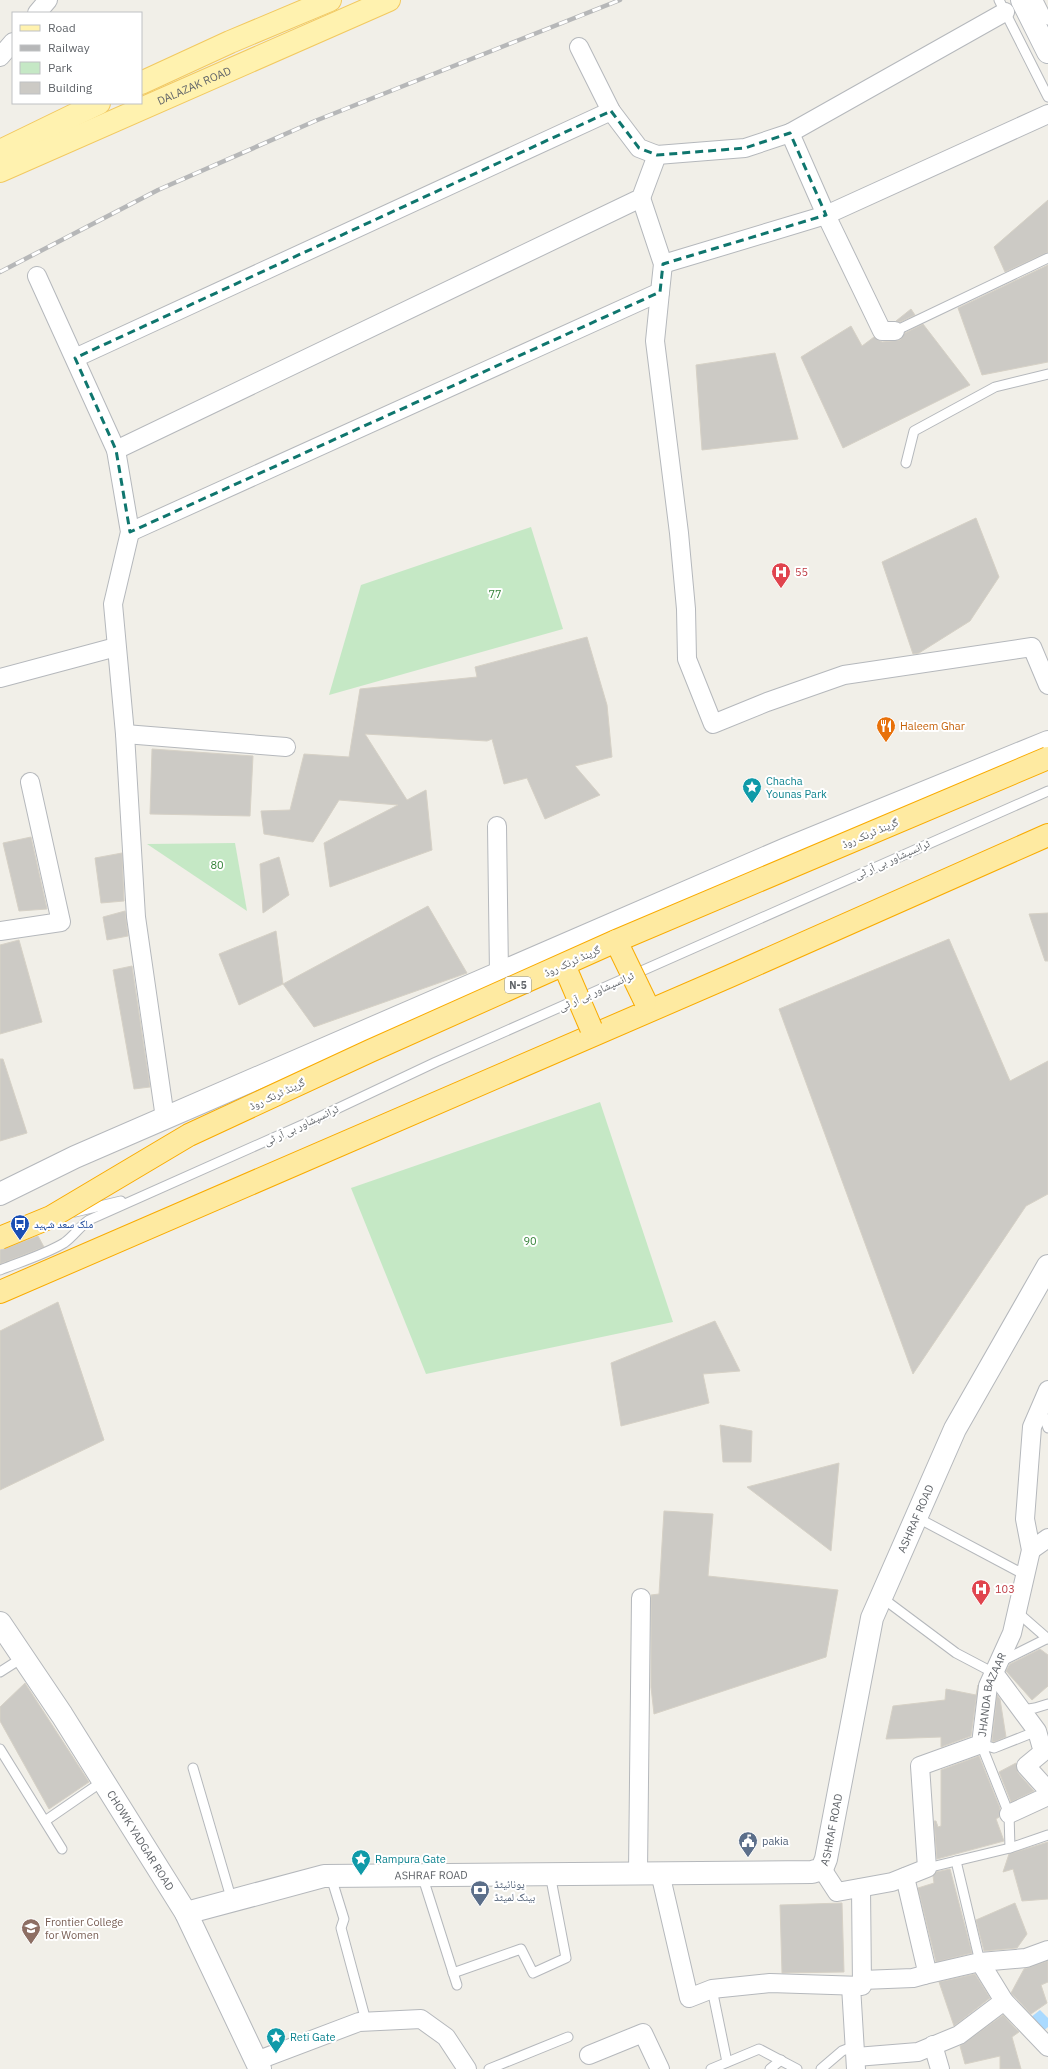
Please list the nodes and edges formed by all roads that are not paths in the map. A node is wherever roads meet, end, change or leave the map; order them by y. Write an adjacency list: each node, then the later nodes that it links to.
1 (48, 0): 6 (street)
2 (330, 0): 12 (main road, DALAZAK ROAD)
3 (389, 0): 20 (main road, DALAZAK ROAD)
4 (1038, 0): 7 (lane)
5 (1009, 4): 10 (street); 13 (lane); 17 (street)
6 (38, 12)
7 (1048, 20)
8 (12, 43): 11 (street)
9 (579, 47): 15 (street)
10 (1048, 52)
11 (0, 57)
12 (142, 84)
13 (1048, 97)
14 (97, 104): 18 (main road)
15 (611, 111): 19 (street); 28 (street)
16 (1048, 114): 22 (street)
17 (790, 133): 19 (street); 22 (street)
18 (0, 151)
19 (657, 155): 21 (street)
20 (0, 171)
21 (641, 198): 24 (street); 30 (street)
22 (826, 215): 24 (street); 27 (street)
23 (1048, 258): 27 (lane)
24 (663, 264): 26 (street)
25 (37, 276): 28 (street)
26 (660, 292): 32 (street); 35 (street)
27 (894, 331)
28 (74, 358): 30 (street)
29 (1048, 374): 31 (lane)
30 (116, 450): 32 (street)
31 (906, 464)
32 (130, 532): 33 (street)
33 (116, 647): 34 (street); 36 (street)
34 (0, 678)
35 (1048, 685)
36 (125, 734): 38 (street); 50 (street)
37 (1048, 742): 47 (street)
38 (286, 747)
39 (1048, 758): 45 (highway, گرینڈ ٹرنک روڈ / N-5, bridge)
40 (30, 782): 44 (street)
41 (1048, 791): 52 (lane, ٹرانسپشاور بی آر ٹی)
42 (497, 826): 47 (street)
43 (1048, 835): 48 (highway)
44 (0, 931)
45 (616, 941): 46 (highway, گرینڈ ٹرنک روڈ / N-5, bridge); 48 (highway, bridge)
46 (564, 964): 49 (highway, bridge); 54 (highway, گرینڈ ٹرنک روڈ / N-5, bridge)
47 (499, 974): 50 (street)
48 (647, 1006): 49 (highway)
49 (593, 1031): 57 (highway)
50 (165, 1118): 51 (street)
51 (0, 1194)
52 (145, 1195): 53 (lane, ٹرانسپشاور بی آر ٹی); 55 (lane, ٹرانسپشاور بی آر ٹی)
53 (0, 1231)
54 (0, 1238)
55 (0, 1270)
56 (1047, 1271): 61 (street, ASHRAF ROAD)
57 (0, 1292)
58 (1048, 1390): 59 (street, JHANDA BAZAAR)
59 (1040, 1408): 60 (lane); 63 (street, JHANDA BAZAAR)
60 (1048, 1428)
61 (916, 1517): 64 (lane); 65 (street, ASHRAF ROAD)
62 (1048, 1538): 63 (street)
63 (1031, 1550): 64 (street, JHANDA BAZAAR)
64 (1025, 1575): 67 (street, JHANDA BAZAAR)
65 (881, 1597): 71 (lane); 88 (street, ASHRAF ROAD)
66 (641, 1598): 89 (street)
67 (1017, 1612): 69 (lane); 71 (street, JHANDA BAZAAR)
68 (0, 1623): 70 (street, CHOWK YADGAR ROAD)
69 (1048, 1638): 71 (lane)
70 (22, 1658): 72 (lane); 79 (street, CHOWK YADGAR ROAD)
71 (996, 1668): 74 (street); 76 (street, JHANDA BAZAAR)
72 (0, 1672)
73 (1048, 1704): 74 (lane)
74 (1022, 1710): 75 (street)
75 (1037, 1731): 76 (lane); 80 (street)
76 (981, 1744): 81 (lane); 87 (street, JHANDA BAZAAR)
77 (0, 1749): 82 (lane)
78 (193, 1768): 96 (lane)
79 (104, 1781): 82 (lane); 97 (street, CHOWK YADGAR ROAD)
80 (1048, 1795): 81 (street)
81 (1009, 1814): 84 (lane)
82 (45, 1821): 85 (lane)
83 (1048, 1835): 84 (lane)
84 (1010, 1848): 86 (lane)
85 (62, 1849)
86 (956, 1861): 87 (lane); 99 (lane)
87 (927, 1868): 94 (street)
88 (822, 1869): 90 (street, ASHRAF ROAD); 95 (street)
89 (638, 1873): 90 (street, ASHRAF ROAD); 91 (street, ASHRAF ROAD)
90 (660, 1873): 104 (street)
91 (550, 1874): 92 (street, ASHRAF ROAD); 100 (lane)
92 (422, 1875): 93 (street, ASHRAF ROAD); 100 (lane)
93 (331, 1876): 96 (street, ASHRAF ROAD); 106 (lane)
94 (904, 1877): 95 (street); 101 (street)
95 (861, 1888): 102 (street)
96 (232, 1901): 97 (street, ASHRAF ROAD)
97 (186, 1913): 114 (street, CHOWK YADGAR ROAD)
98 (1048, 1950): 99 (street)
99 (980, 1962): 101 (street); 105 (street)
100 (453, 1973): 103 (lane)
101 (924, 1974): 102 (street)
102 (857, 1983): 104 (street); 111 (street)
103 (457, 1985)
104 (712, 1989): 113 (lane)
105 (1004, 2001): 108 (street); 109 (street)
106 (366, 2021): 114 (street); 115 (street)
107 (568, 2038): 116 (lane)
108 (933, 2045): 111 (street); 122 (street)
109 (1048, 2047)
110 (589, 2055): 117 (street)
111 (856, 2057): 121 (lane)
112 (781, 2060): 113 (lane); 119 (lane); 120 (lane)
113 (727, 2062): 118 (lane)
114 (258, 2065)
115 (467, 2069)
116 (489, 2069)
117 (660, 2069)
118 (710, 2069)
119 (770, 2069)
120 (797, 2069)
121 (821, 2069)
122 (940, 2069)

